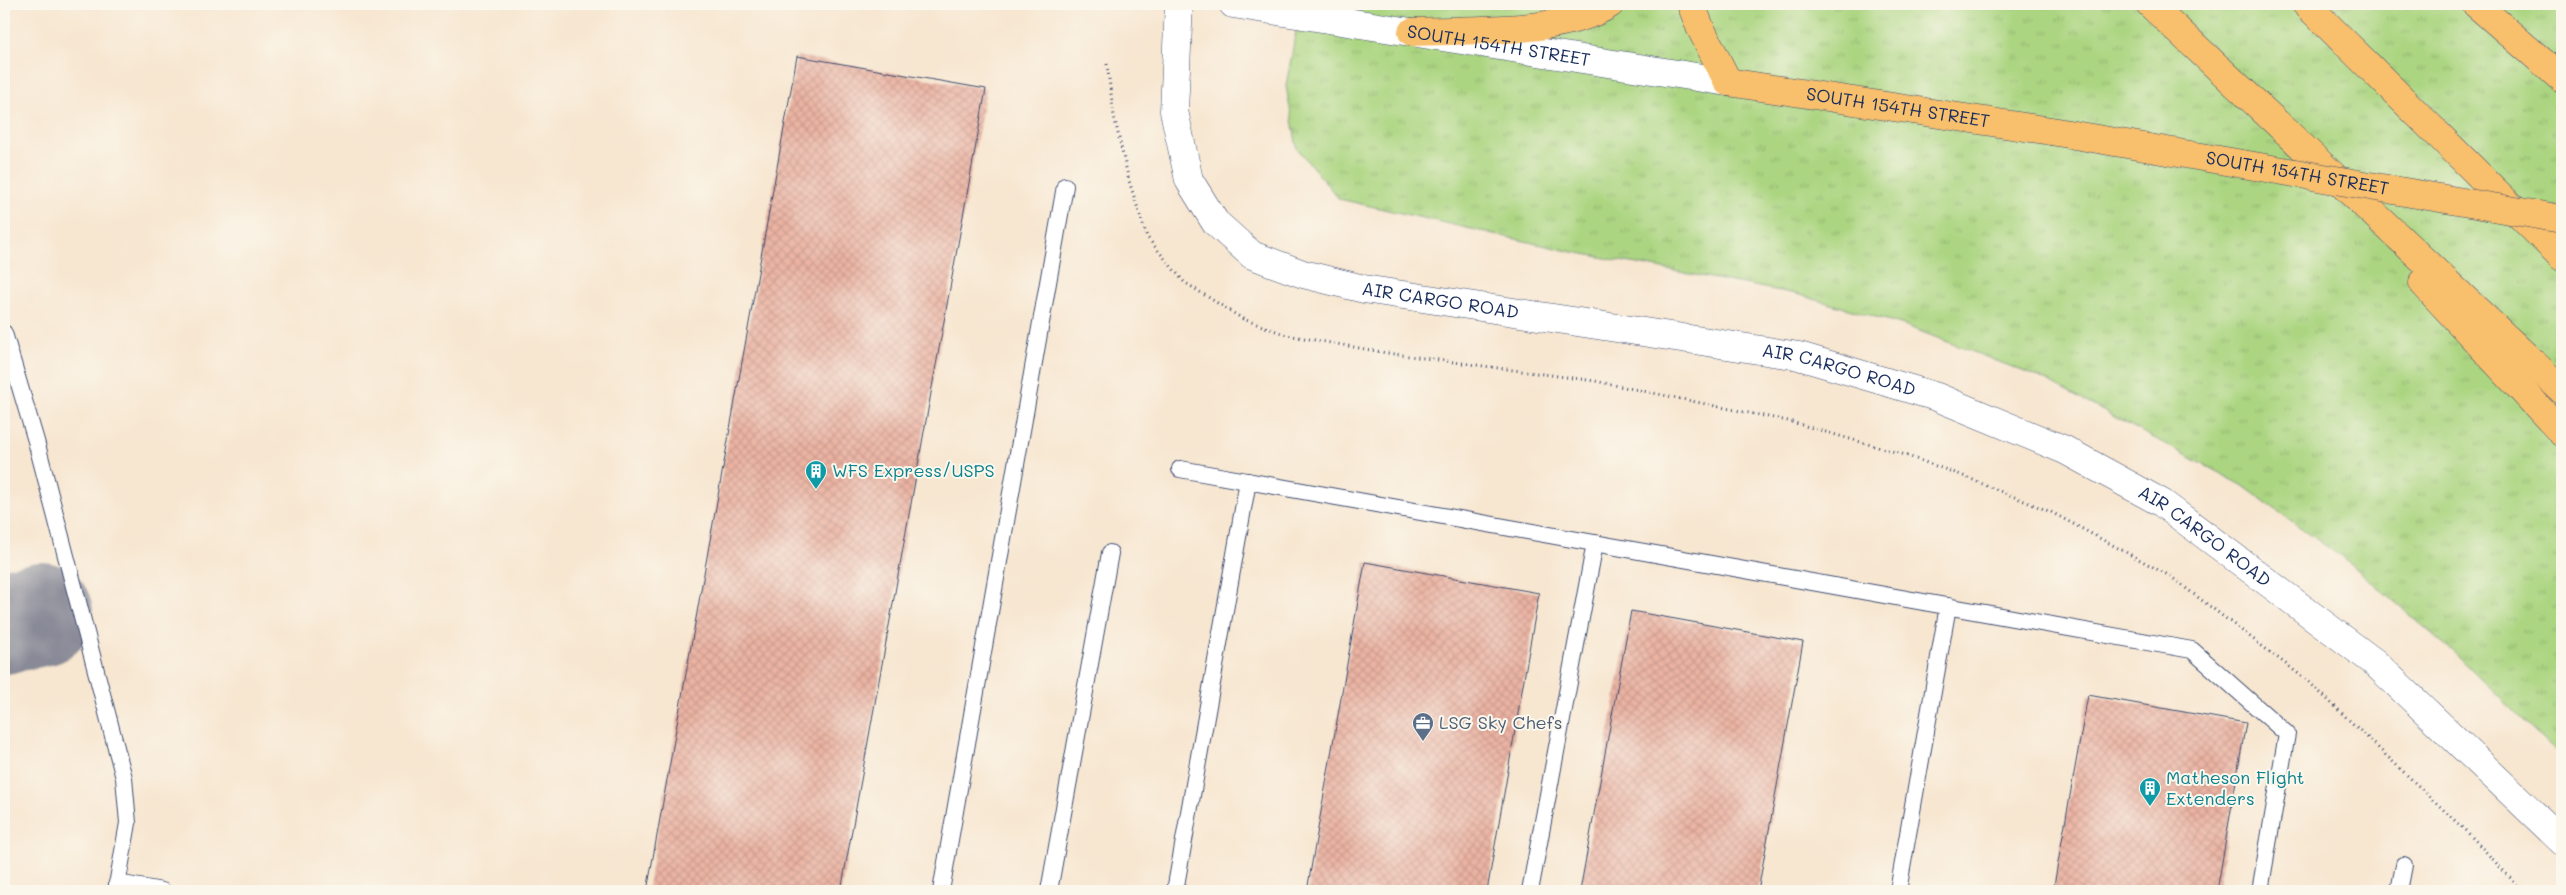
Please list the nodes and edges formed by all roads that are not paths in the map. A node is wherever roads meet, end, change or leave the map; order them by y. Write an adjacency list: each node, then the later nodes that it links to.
1 (1179, 4): 23 (street, AIR CARGO ROAD)
2 (1233, 4): 8 (street, SOUTH 154TH STREET)
3 (1610, 4): 8 (main road)
4 (1692, 4): 10 (main road)
5 (2150, 4): 11 (main road)
6 (2306, 4): 14 (main road)
7 (2476, 4): 9 (main road)
8 (1412, 32): 10 (street, SOUTH 154TH STREET)
9 (2562, 79)
10 (1728, 82): 13 (main road, SOUTH 154TH STREET, bridge)
11 (2266, 113): 16 (main road); 17 (main road)
12 (1066, 186): 27 (lane)
13 (2562, 219)
14 (2562, 257)
15 (4, 333): 25 (lane)
16 (2562, 390)
17 (2562, 433)
18 (1180, 469): 19 (lane)
19 (1248, 481): 20 (lane); 29 (lane)
20 (1595, 543): 22 (lane); 30 (lane)
21 (1110, 553): 28 (lane)
22 (1948, 606): 31 (lane); 32 (lane)
23 (2562, 841)
24 (2404, 865): 33 (lane)
25 (117, 887): 26 (lane)
26 (162, 891)
27 (941, 891)
28 (1049, 891)
29 (1175, 891)
30 (1530, 891)
31 (1898, 891)
32 (2260, 891)
33 (2399, 891)

